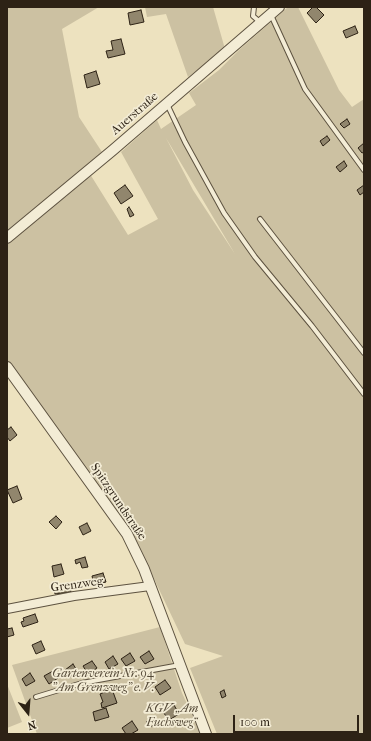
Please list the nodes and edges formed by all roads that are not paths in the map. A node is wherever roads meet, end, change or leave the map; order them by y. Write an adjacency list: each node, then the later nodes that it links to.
1 (254, 7): 4 (lane)
2 (279, 7): 3 (street, Auerstraße)
3 (270, 14): 4 (street, Auerstraße); 6 (lane)
4 (261, 23): 5 (street, Auerstraße)
5 (167, 104): 8 (street, Auerstraße); 11 (lane)
6 (364, 170)
7 (260, 219): 9 (lane)
8 (7, 238)
9 (364, 353)
10 (7, 367): 12 (street, Spitzgrundstraße)
11 (364, 394)
12 (150, 586): 13 (street, Grenzweg); 14 (street, Spitzgrundstraße)
13 (7, 609)
14 (180, 665): 15 (lane); 16 (street, Spitzgrundstraße)
15 (36, 697)
16 (206, 734)

